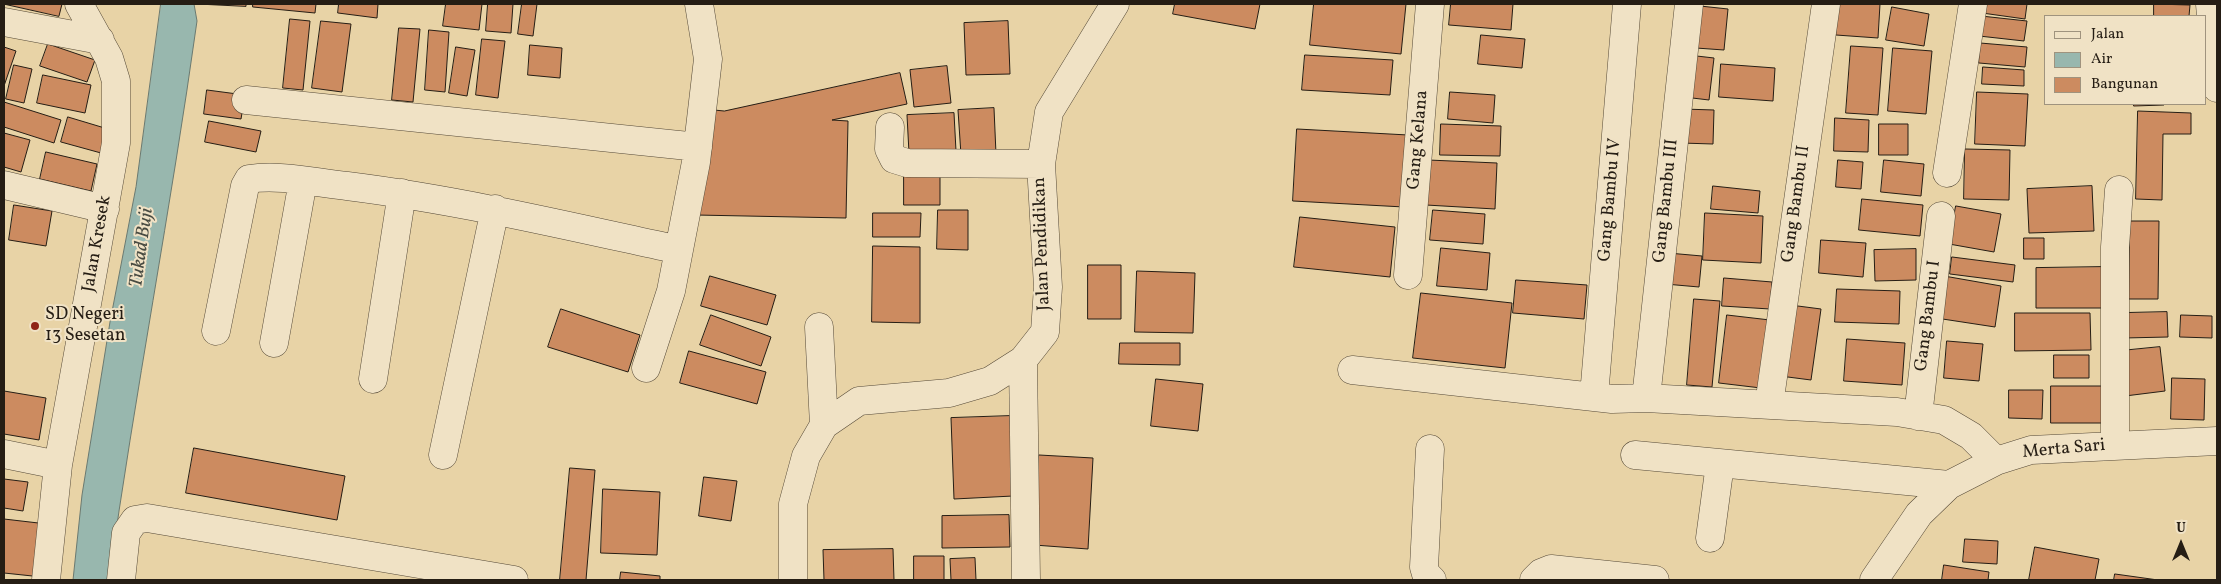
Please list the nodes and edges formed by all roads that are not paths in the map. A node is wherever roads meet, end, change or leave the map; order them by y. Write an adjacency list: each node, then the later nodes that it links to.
1 (79, 4): 11 (street, Jalan Kresek)
2 (698, 4): 16 (street)
3 (1115, 4): 17 (street, Jalan Pendidikan)
4 (1430, 4): 27 (street, Gang Kelana)
5 (1628, 4): 35 (street, Gang Bambu IV)
6 (1689, 4): 36 (street, Gang Bambu III)
7 (1826, 4): 37 (street, Gang Bambu II)
8 (1973, 4): 18 (street)
9 (2210, 4): 12 (street)
10 (4, 22): 11 (street)
11 (100, 40): 23 (street, Jalan Kresek)
12 (2212, 49): 13 (street)
13 (2217, 88)
14 (246, 100): 16 (street)
15 (890, 127): 17 (street)
16 (698, 147): 26 (street)
17 (1041, 164): 31 (street, Jalan Pendidikan)
18 (1948, 173)
19 (303, 181): 22 (street); 29 (street); 30 (street)
20 (4, 184): 23 (street)
21 (2119, 190): 41 (street)
22 (402, 193): 24 (street); 34 (street)
23 (105, 208): 48 (street, Jalan Kresek)
24 (495, 210): 26 (street); 44 (street)
25 (1941, 216): 38 (street, Gang Bambu I)
26 (679, 250): 32 (street)
27 (1408, 275)
28 (819, 327): 39 (street)
29 (216, 331)
30 (274, 343)
31 (1023, 360): 39 (street, Jalan Pendidikan); 55 (street)
32 (646, 368)
33 (1352, 370): 35 (street)
34 (373, 379)
35 (1594, 396): 36 (street)
36 (1646, 398): 37 (street)
37 (1769, 405): 38 (street)
38 (1918, 416): 46 (street)
39 (824, 425): 54 (street, Jalan Pendidikan)
40 (2217, 442): 41 (street, Merta Sari)
41 (2115, 446): 46 (street, Merta Sari)
42 (1430, 449): 56 (street)
43 (4, 454): 48 (street)
44 (443, 455)
45 (1635, 455): 47 (street)
46 (1996, 461): 49 (street, Merta Sari)
47 (1720, 464): 49 (street); 50 (street)
48 (58, 465): 51 (street, Jalan Kresek)
49 (1949, 485): 59 (street, Merta Sari)
50 (1710, 538)
51 (46, 580)
52 (122, 580): 53 (street)
53 (514, 580)
54 (793, 580)
55 (1026, 580)
56 (1432, 580)
57 (1534, 580): 58 (street)
58 (1655, 580)
59 (1874, 580)

